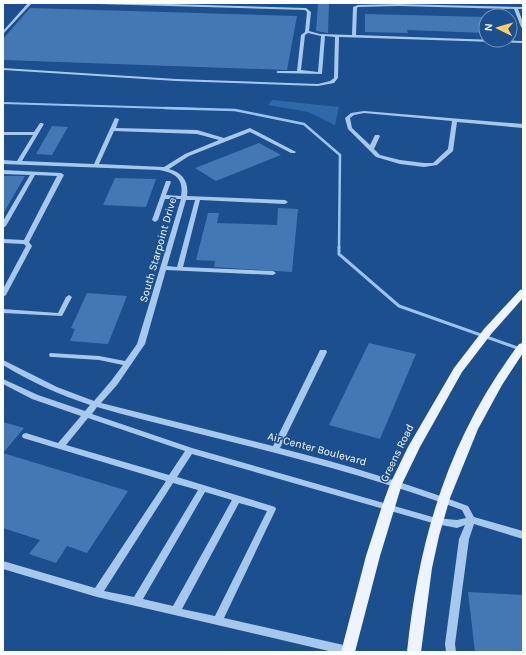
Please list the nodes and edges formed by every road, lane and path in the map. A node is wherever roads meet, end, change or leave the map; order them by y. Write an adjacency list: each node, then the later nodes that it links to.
1 (30, 3): 8 (street)
2 (98, 3): 7 (street)
3 (487, 5): 4 (street); 11 (street)
4 (516, 8)
5 (518, 13): 6 (street)
6 (523, 27)
7 (307, 32): 9 (street); 17 (street)
8 (3, 33)
9 (323, 35): 10 (street); 17 (street)
10 (337, 36): 11 (street); 15 (street)
11 (354, 36): 13 (street)
12 (478, 36): 13 (street)
13 (422, 38): 14 (street)
14 (523, 42)
15 (3, 69)
16 (278, 72): 17 (street)
17 (300, 72)
18 (117, 119): 22 (street)
19 (455, 121): 21 (street); 27 (street); 27 (street)
20 (42, 124): 24 (street)
21 (523, 126)
22 (113, 129): 26 (street); 31 (street)
23 (4, 133): 24 (street)
24 (36, 134): 30 (street)
25 (377, 136): 27 (street)
26 (224, 140): 28 (street); 32 (street)
27 (371, 149)
28 (293, 152)
29 (3, 162): 30 (street, South Starpoint Drive)
30 (19, 162): 31 (street, South Starpoint Drive)
31 (96, 165): 32 (street, South Starpoint Drive)
32 (165, 169): 37 (street, South Starpoint Drive)
33 (3, 172): 34 (street)
34 (33, 174): 41 (street); 43 (street)
35 (168, 182): 36 (street)
36 (163, 197): 37 (street); 40 (street)
37 (184, 198): 38 (street); 44 (street, South Starpoint Drive)
38 (198, 198): 39 (street); 45 (street)
39 (285, 202)
40 (155, 220)
41 (3, 226)
42 (3, 241): 43 (street)
43 (26, 242): 48 (street)
44 (164, 268): 45 (street); 55 (street, South Starpoint Drive)
45 (180, 268): 46 (street)
46 (273, 273)
47 (523, 292): 64 (main road, Greens Road)
48 (3, 294)
49 (69, 297): 50 (street)
50 (3, 311)
51 (523, 346): 67 (main road)
52 (323, 352): 62 (street)
53 (54, 355): 55 (street)
54 (3, 362): 57 (street, Air Center Boulevard)
55 (128, 364): 57 (street, South Starpoint Drive)
56 (3, 381): 58 (street)
57 (95, 404): 58 (street, South Starpoint Drive); 62 (street, Air Center Boulevard)
58 (85, 415): 60 (street, South Starpoint Drive); 61 (street)
59 (26, 436): 60 (street)
60 (60, 446): 63 (street)
61 (190, 450): 63 (street); 68 (street)
62 (275, 450): 64 (street, Air Center Boulevard)
63 (170, 480): 65 (street); 73 (street)
64 (396, 484): 67 (street, Air Center Boulevard); 68 (main road, Greens Road)
65 (203, 489): 66 (street); 74 (street)
66 (237, 499): 75 (street); 76 (street)
67 (443, 499): 69 (street, Air Center Boulevard); 70 (main road)
68 (388, 506): 70 (street); 77 (main road, Greens Road)
69 (471, 520): 70 (street); 71 (street); 79 (street)
70 (436, 521): 78 (main road)
71 (523, 535)
72 (3, 565): 73 (street)
73 (97, 593): 74 (street)
74 (136, 602): 75 (street)
75 (176, 611): 76 (street)
76 (218, 621): 77 (street)
77 (348, 652)
78 (414, 652)
79 (451, 652)

